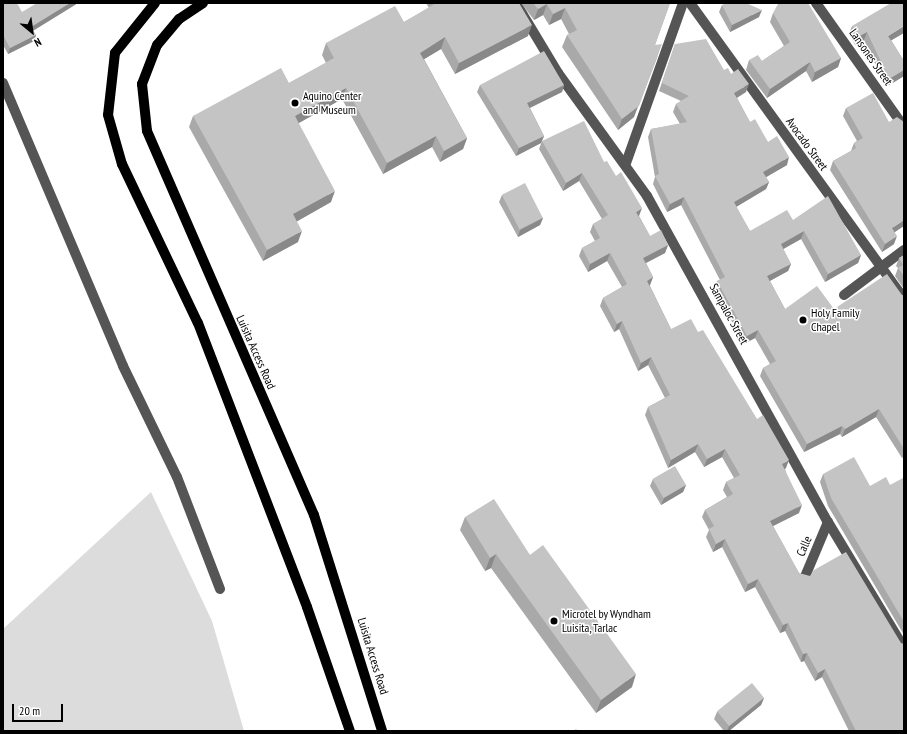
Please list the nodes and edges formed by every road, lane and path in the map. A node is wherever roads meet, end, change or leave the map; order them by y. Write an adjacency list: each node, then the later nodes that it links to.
1 (155, 3): 18 (main road)
2 (203, 3): 19 (main road, Luisita Access Road)
3 (516, 3): 9 (street, Sampaloc Street)
4 (683, 3): 9 (street)
5 (690, 3): 11 (street, Avocado Street)
6 (816, 3): 8 (street, Lansones Street)
7 (3, 83): 16 (street)
8 (904, 127)
9 (626, 162): 14 (street, Sampaloc Street)
10 (904, 250): 11 (street)
11 (880, 268): 12 (street); 13 (street, Avocado Street)
12 (844, 295)
13 (904, 299)
14 (828, 522): 15 (street, Calle); 17 (street, Sampaloc Street)
15 (804, 579)
16 (220, 589)
17 (904, 648)
18 (350, 731)
19 (382, 731)

